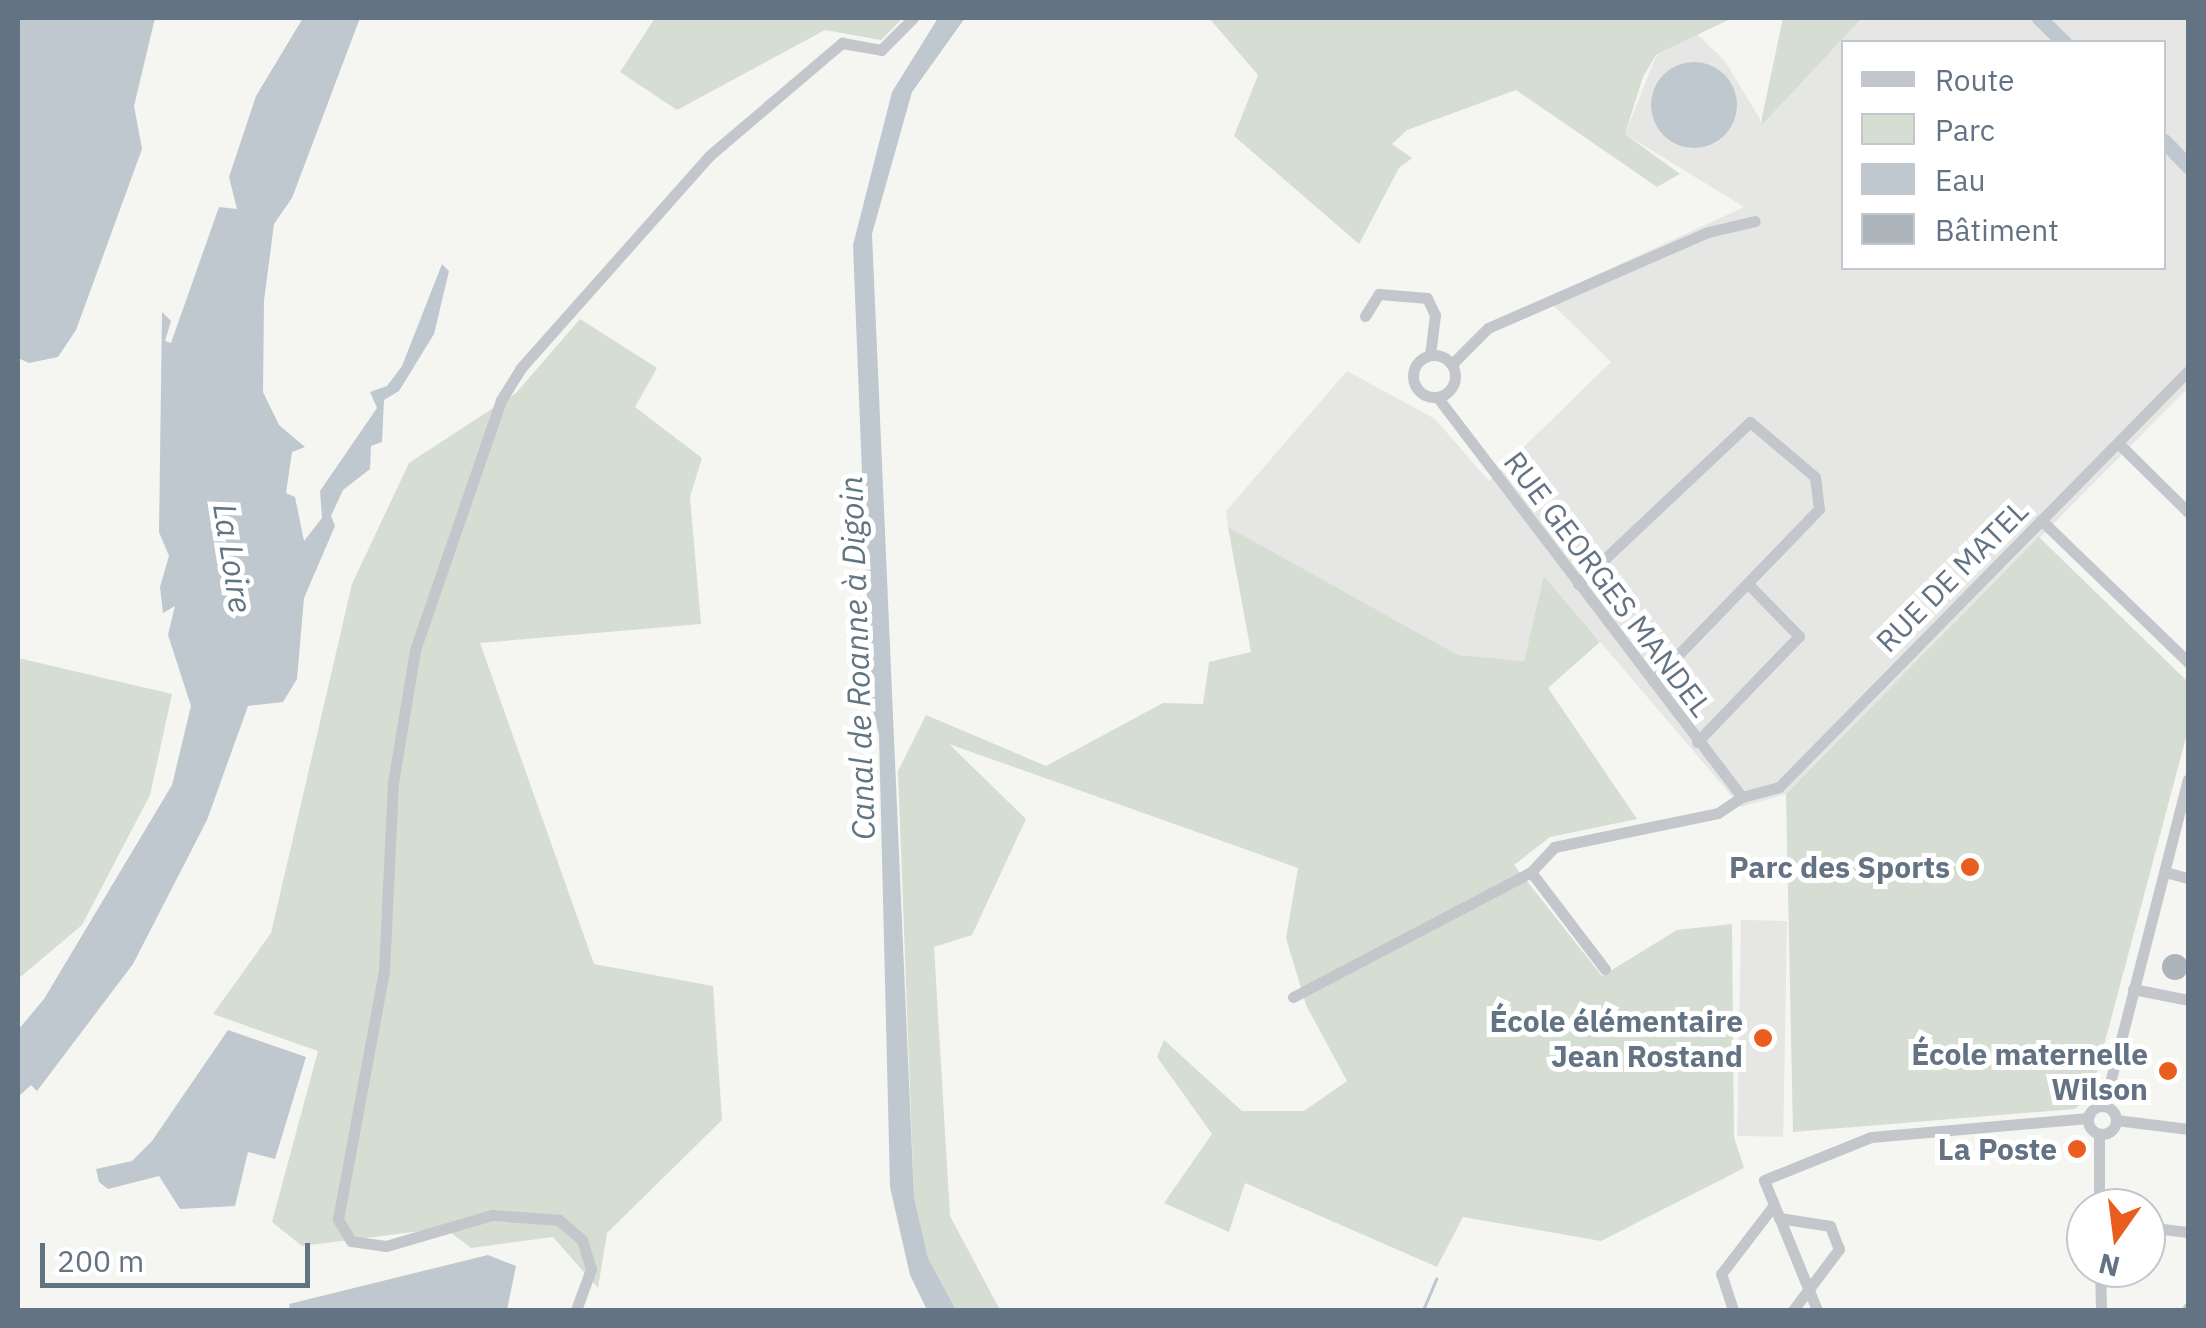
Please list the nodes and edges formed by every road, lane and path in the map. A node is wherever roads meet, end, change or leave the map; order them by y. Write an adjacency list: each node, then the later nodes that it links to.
1 (914, 18): 35 (street)
2 (1754, 221): 5 (street)
3 (1364, 316): 4 (street)
4 (1430, 356): 5 (street); 9 (street, RUE GEORGES MANDEL)
5 (1452, 364): 9 (street)
6 (2188, 371): 7 (street, RUE DE MATEL)
7 (2176, 384): 8 (street); 10 (street, RUE DE MATEL)
8 (2188, 396)
9 (1438, 398): 13 (street, RUE GEORGES MANDEL)
10 (2118, 443): 11 (street); 12 (street, RUE DE MATEL)
11 (2188, 512)
12 (2041, 520): 15 (street); 19 (street, RUE DE MATEL)
13 (1578, 584): 14 (street); 16 (street, RUE GEORGES MANDEL)
14 (1749, 585): 16 (street); 17 (street)
15 (2188, 662)
16 (1653, 681): 17 (street, RUE GEORGES MANDEL)
17 (1697, 742): 19 (street, RUE GEORGES MANDEL)
18 (2188, 780): 21 (street)
19 (1742, 797): 20 (street, RUE DE MATEL)
20 (1531, 872): 23 (street); 25 (street, RUE DE MATEL)
21 (2164, 872): 22 (street); 24 (street)
22 (2188, 878)
23 (1605, 969)
24 (2133, 989): 26 (street); 27 (street)
25 (1293, 997)
26 (2188, 1000)
27 (2104, 1106): 28 (street); 29 (street)
28 (2088, 1118): 31 (street); 33 (street)
29 (2116, 1120): 30 (street); 31 (street)
30 (2188, 1129)
31 (2100, 1134): 32 (street)
32 (2099, 1188)
33 (1777, 1212): 34 (street); 34 (street); 36 (street)
34 (1809, 1290): 37 (street); 38 (street)
35 (576, 1310)
36 (1733, 1310)
37 (1793, 1310)
38 (1818, 1310)

